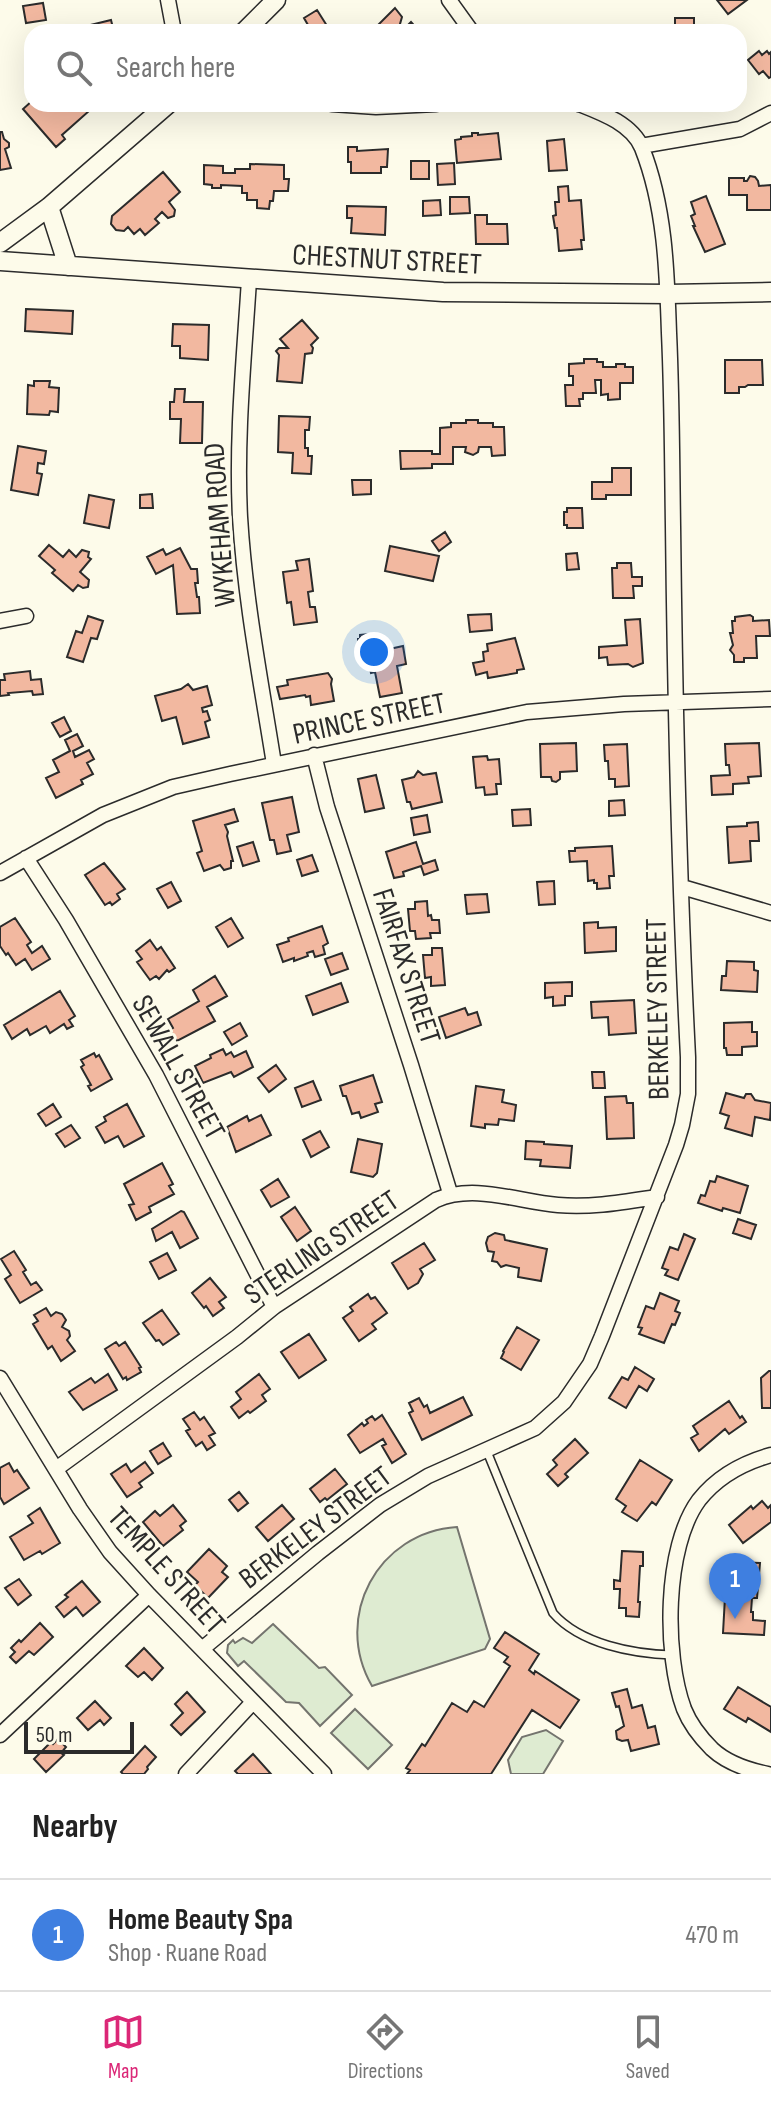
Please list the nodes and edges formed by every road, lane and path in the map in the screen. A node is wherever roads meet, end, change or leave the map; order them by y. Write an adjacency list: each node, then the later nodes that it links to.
1 (168, 0): 4 (street)
2 (276, 0): 5 (main road)
3 (449, 0): 6 (street)
4 (172, 24)
5 (252, 24)
6 (466, 24)
7 (159, 112): 11 (main road)
8 (597, 112): 10 (street)
9 (771, 113): 10 (street)
10 (641, 146): 17 (street, BERKELEY STREET)
11 (49, 207): 12 (main road); 14 (main road)
12 (0, 243)
13 (0, 261): 14 (main road, CHESTNUT STREET)
14 (68, 266): 15 (main road, CHESTNUT STREET)
15 (249, 280): 17 (main road, CHESTNUT STREET); 23 (street, WYKEHAM ROAD)
16 (771, 292): 17 (main road, CHESTNUT STREET)
17 (668, 294): 21 (street, BERKELEY STREET)
18 (26, 616): 19 (street)
19 (0, 621)
20 (771, 699): 21 (street, PRINCE STREET)
21 (676, 702): 22 (street, PRINCE STREET); 26 (street, BERKELEY STREET)
22 (314, 755): 23 (street, PRINCE STREET); 28 (street, FAIRFAX STREET)
23 (274, 764): 24 (street, PRINCE STREET)
24 (26, 858): 25 (street, PRINCE STREET); 30 (street, SEWALL STREET)
25 (0, 873)
26 (682, 887): 27 (street); 29 (street, BERKELEY STREET)
27 (771, 913)
28 (450, 1193): 29 (street); 30 (street, STERLING STREET)
29 (657, 1197): 32 (street, BERKELEY STREET)
30 (274, 1307): 34 (street, STERLING STREET)
31 (0, 1378): 34 (street, TEMPLE STREET)
32 (486, 1449): 36 (street, BERKELEY STREET); 37 (lane)
33 (771, 1455): 37 (street)
34 (56, 1469): 35 (street, TEMPLE STREET)
35 (149, 1595): 36 (street, TEMPLE STREET); 39 (street)
36 (202, 1649): 38 (street, TEMPLE STREET)
37 (673, 1655): 42 (street)
38 (253, 1702): 40 (street); 41 (street, TEMPLE STREET)
39 (0, 1735)
40 (186, 1774)
41 (324, 1774)
42 (768, 1774)

